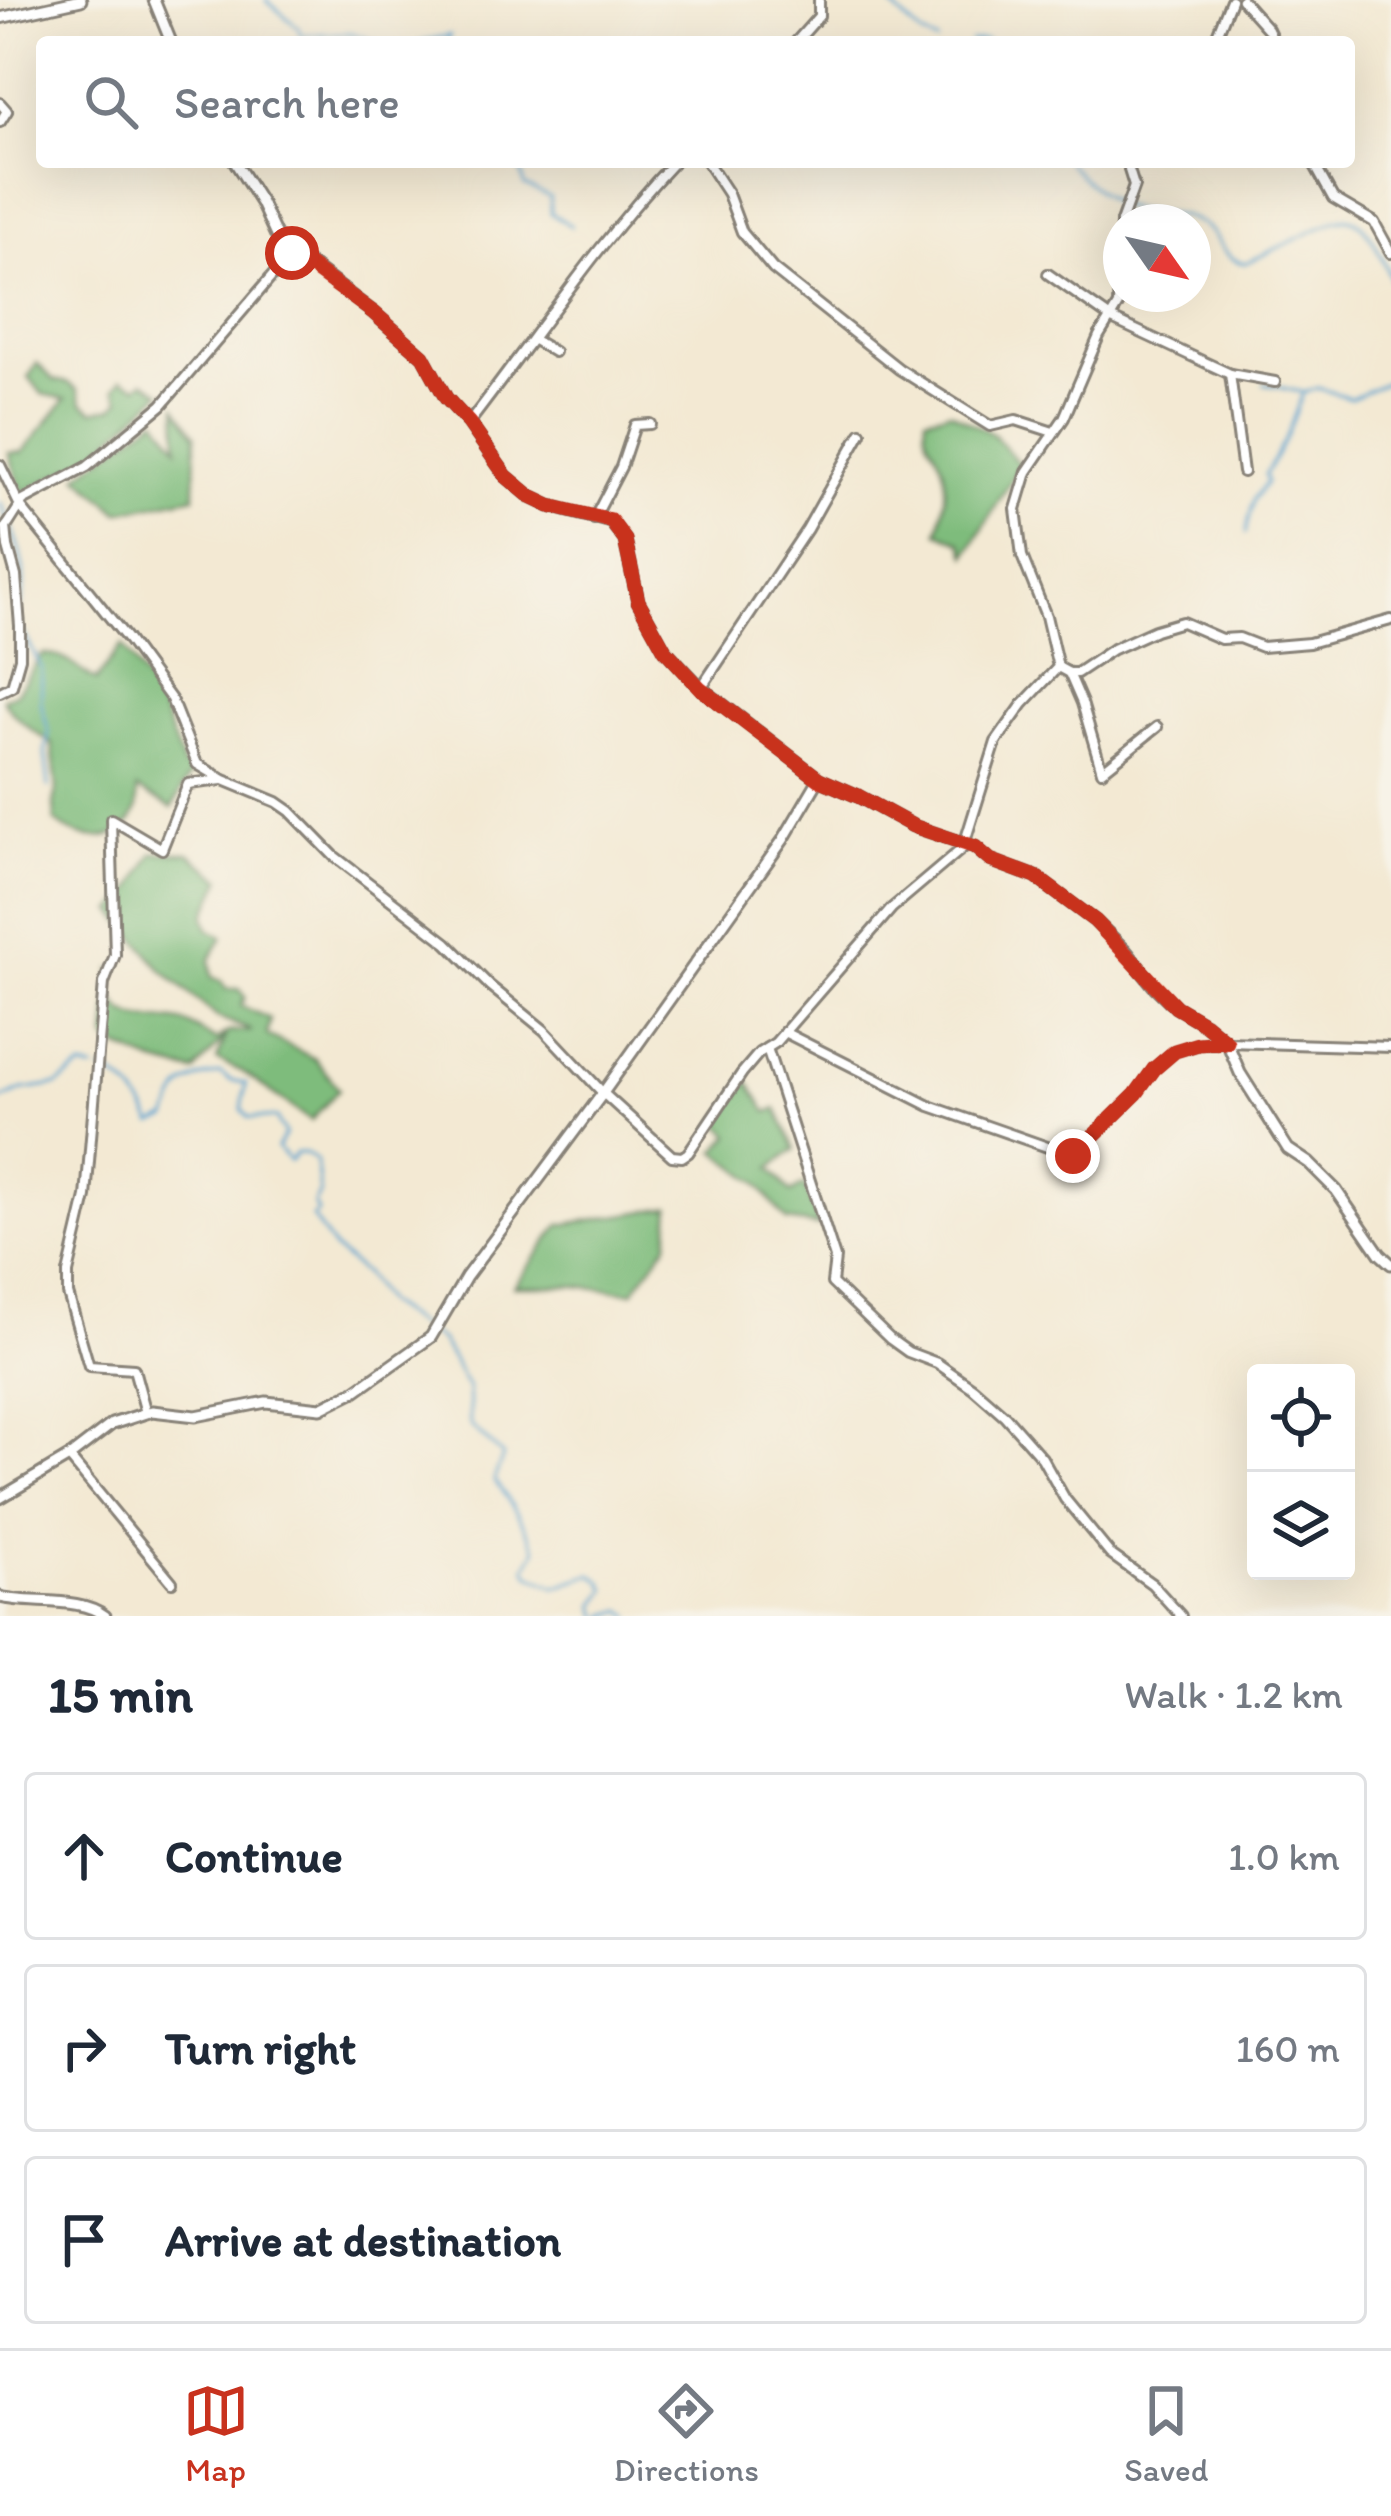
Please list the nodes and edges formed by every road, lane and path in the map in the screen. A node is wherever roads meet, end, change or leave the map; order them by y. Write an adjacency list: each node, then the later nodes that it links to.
1 (81, 0): 6 (street)
2 (154, 0): 7 (street)
3 (819, 0): 8 (street)
4 (1231, 0): 9 (street)
5 (1242, 0): 10 (street)
6 (0, 18)
7 (169, 36)
8 (801, 36)
9 (1216, 36)
10 (1271, 36)
11 (0, 103): 12 (street)
12 (0, 122)
13 (239, 168): 19 (street)
14 (668, 168): 24 (street)
15 (711, 168): 30 (street)
16 (1129, 168): 18 (street)
17 (1316, 168): 20 (street)
18 (1127, 204)
19 (292, 253): 28 (street); 34 (street)
20 (1391, 253)
21 (1048, 274): 23 (street)
22 (1115, 312): 23 (street)
23 (1112, 319): 26 (street); 30 (street)
24 (534, 340): 25 (street); 28 (street)
25 (554, 352)
26 (1230, 374): 27 (street); 33 (street)
27 (1275, 382)
28 (469, 423): 35 (street)
29 (650, 424): 35 (street)
30 (1053, 432): 37 (street)
31 (861, 433): 39 (street)
32 (0, 465): 34 (street)
33 (1243, 472)
34 (20, 506): 40 (street); 43 (street)
35 (594, 519): 39 (street)
36 (1391, 620): 38 (street)
37 (1058, 667): 38 (street); 44 (street)
38 (1069, 674): 41 (street)
39 (700, 688): 42 (street)
40 (0, 692)
41 (1157, 727)
42 (819, 779): 44 (street); 49 (street)
43 (224, 780): 49 (street); 51 (street)
44 (962, 843): 45 (street); 46 (street)
45 (784, 1032): 46 (street); 48 (street)
46 (1227, 1042): 47 (street); 50 (street)
47 (1391, 1047)
48 (767, 1048): 49 (street); 57 (street)
49 (602, 1093): 51 (street)
50 (1391, 1264)
51 (146, 1413): 52 (street)
52 (69, 1457): 53 (street); 54 (street)
53 (0, 1498)
54 (172, 1582)
55 (0, 1597): 56 (street)
56 (105, 1616)
57 (1181, 1616)

